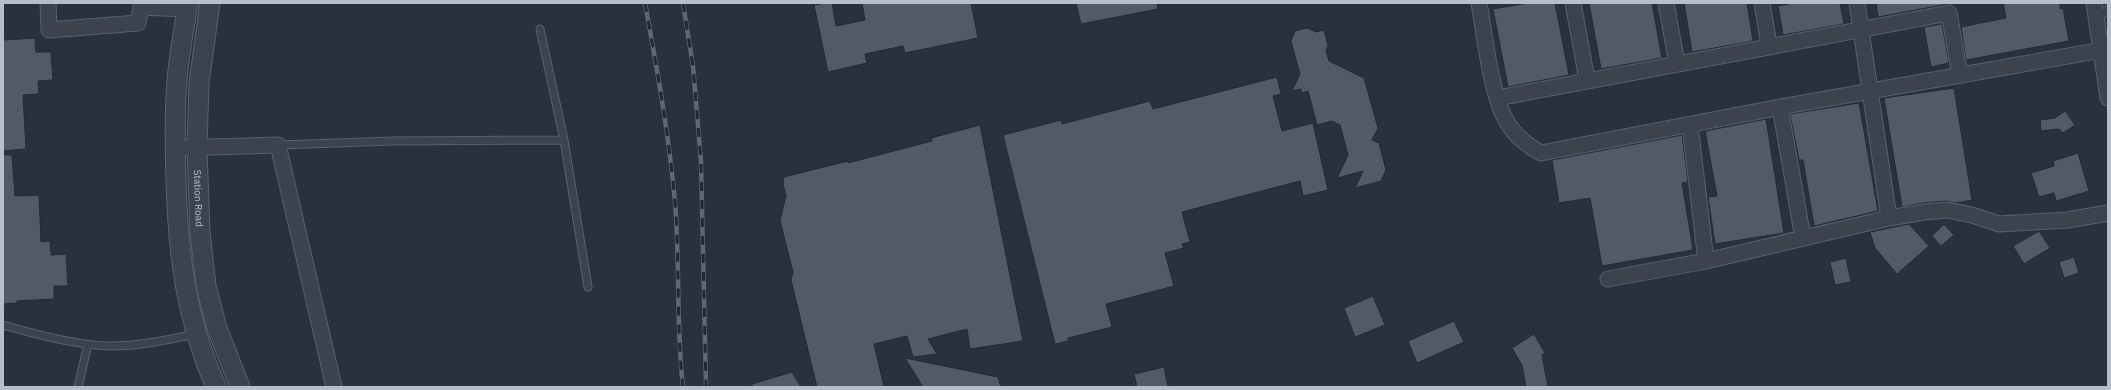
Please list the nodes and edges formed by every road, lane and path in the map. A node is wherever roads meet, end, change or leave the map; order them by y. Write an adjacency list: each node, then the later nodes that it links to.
1 (48, 3): 9 (street)
2 (210, 3): 27 (street, Station Road)
3 (1479, 3): 20 (street)
4 (1573, 3): 18 (street)
5 (1666, 3): 16 (street)
6 (1762, 3): 14 (street)
7 (1857, 3): 12 (street)
8 (2094, 3): 11 (street)
9 (187, 6): 26 (street)
10 (2108, 9): 11 (lane)
11 (2097, 20): 15 (street)
12 (1862, 28): 14 (street); 17 (street); 19 (street)
13 (540, 29): 24 (lane)
14 (1769, 45): 16 (street)
15 (2102, 50): 17 (street); 21 (street)
16 (1678, 64): 18 (street)
17 (1960, 75): 19 (street)
18 (1587, 80): 20 (street)
19 (1872, 92): 22 (street); 29 (street)
20 (1497, 98): 23 (street)
21 (2108, 98)
22 (1780, 107): 23 (street); 30 (street)
23 (1690, 125): 31 (street)
24 (564, 140): 25 (lane); 33 (lane)
25 (278, 144): 27 (street); 40 (street)
26 (175, 148): 27 (street); 35 (street)
27 (197, 148): 39 (street, Station Road)
28 (2108, 213): 29 (street)
29 (1889, 218): 30 (street)
30 (1804, 238): 31 (street)
31 (1706, 261): 32 (street)
32 (1608, 279)
33 (588, 287)
34 (3, 325): 36 (lane)
35 (196, 334): 36 (lane); 38 (street)
36 (88, 344): 37 (lane)
37 (78, 387)
38 (216, 387)
39 (240, 387)
40 (334, 387)

